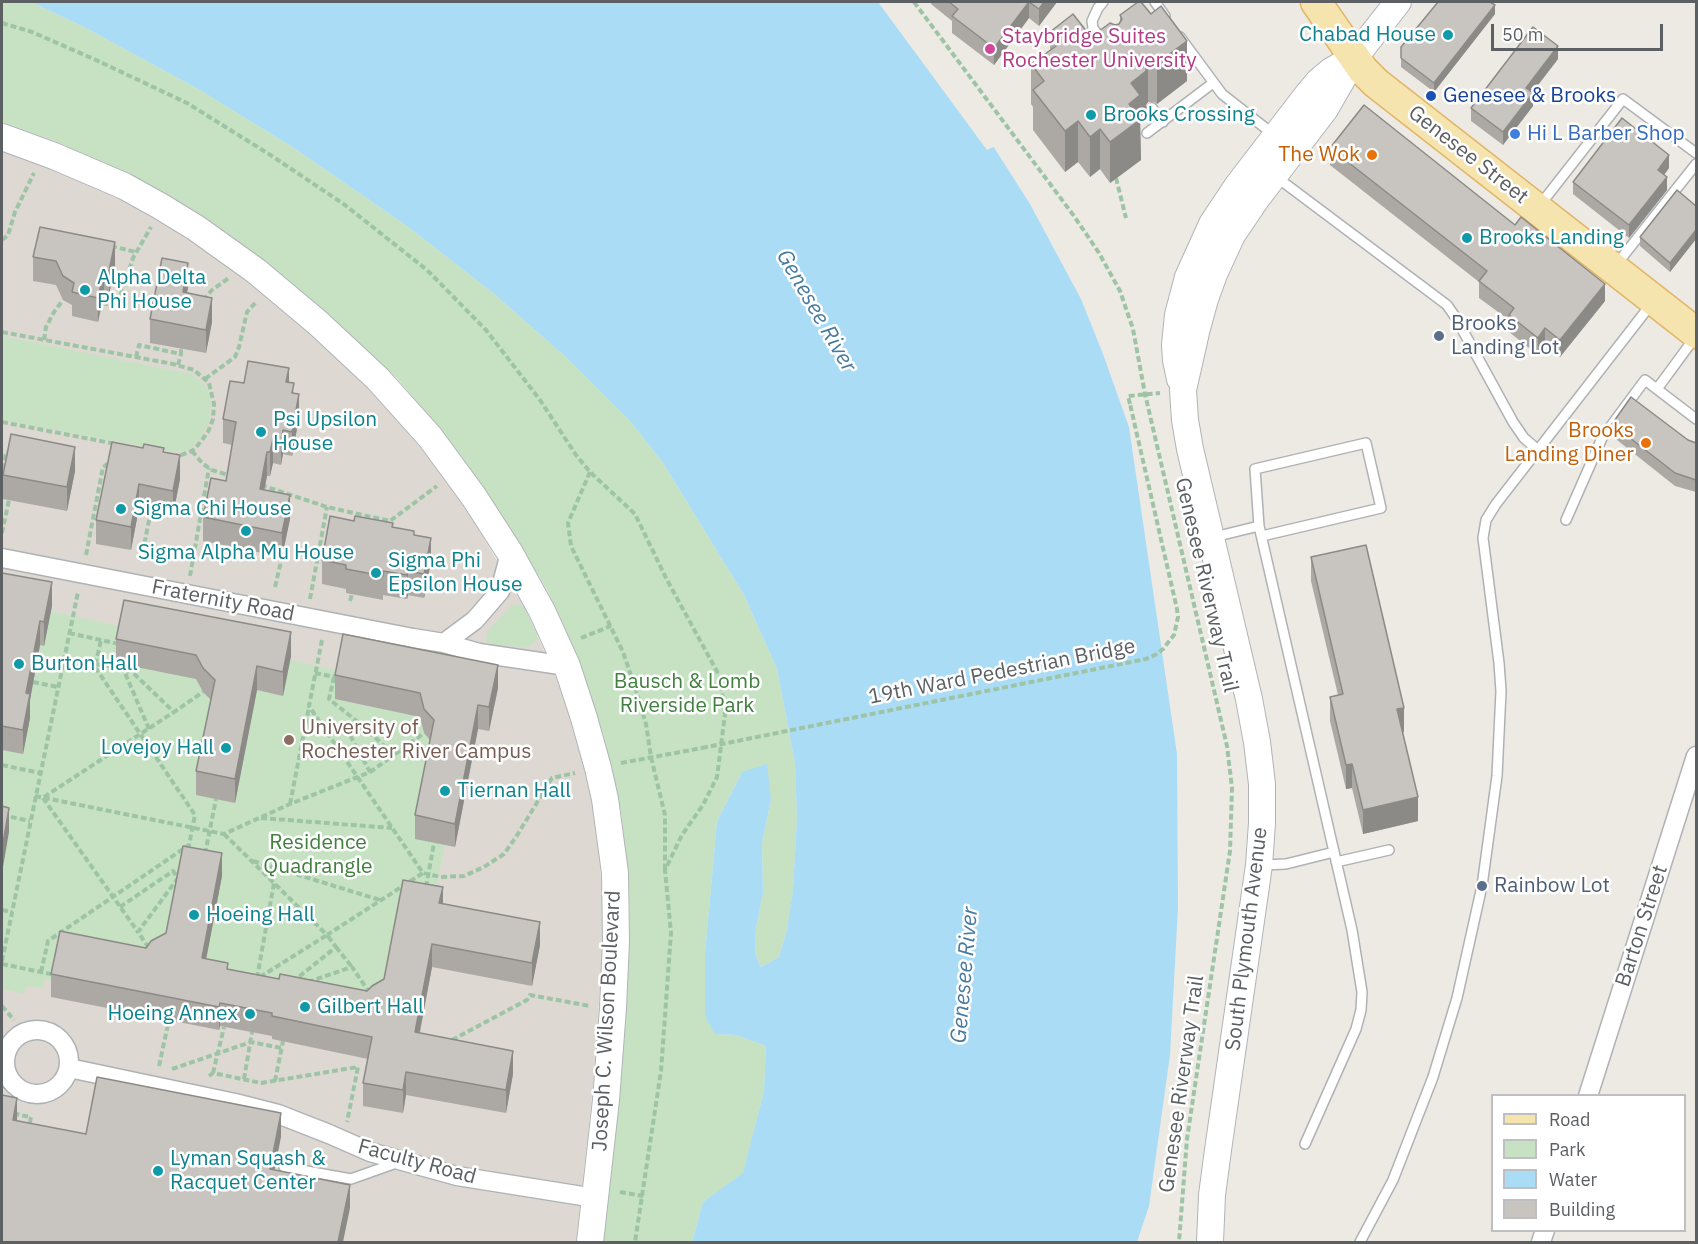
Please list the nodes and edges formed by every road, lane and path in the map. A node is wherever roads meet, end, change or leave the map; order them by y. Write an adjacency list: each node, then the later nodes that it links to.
1 (914, 2): 42 (path, Genesee Riverway Trail)
2 (1103, 2): 8 (lane)
3 (1155, 2): 6 (lane)
4 (1316, 2): 9 (main road, Genesee Street)
5 (1398, 2): 9 (main road)
6 (1168, 20)
7 (1174, 29): 10 (lane)
8 (1109, 51)
9 (1354, 57): 14 (main road, South Plymouth Avenue); 19 (main road, South Plymouth Avenue); 21 (main road, Genesee Street)
10 (1213, 83): 12 (lane); 14 (lane)
11 (1152, 108): 12 (lane)
12 (1163, 122): 13 (lane)
13 (1147, 133)
14 (1275, 136): 41 (main road, South Plymouth Avenue)
15 (2, 137): 74 (main road, Joseph C. Wilson Boulevard)
16 (1696, 153): 21 (lane)
17 (1696, 164): 27 (lane)
18 (36, 170): 24 (path)
19 (1274, 175): 41 (main road, South Plymouth Avenue); 49 (lane)
20 (1116, 178): 22 (path)
21 (1537, 209): 27 (main road, Genesee Street)
22 (1126, 218)
23 (153, 224): 26 (path)
24 (2, 240)
25 (105, 244): 26 (path)
26 (136, 252): 33 (path)
27 (1613, 268): 31 (main road, Genesee Street)
28 (232, 276): 32 (path)
29 (259, 298): 39 (path)
30 (63, 300): 36 (path)
31 (1654, 300): 35 (main road, Genesee Street); 49 (lane)
32 (201, 302)
33 (102, 303)
34 (2, 332): 36 (path)
35 (1696, 335): 40 (lane)
36 (44, 340): 37 (path)
37 (136, 357): 38 (path); 38 (path)
38 (178, 365): 39 (path)
39 (205, 379): 43 (path)
40 (1657, 389): 44 (lane); 69 (lane)
41 (1173, 391): 42 (path); 73 (main road, South Plymouth Avenue)
42 (1145, 394): 108 (path, 19th Ward Pedestrian Bridge, bridge); 185 (path, Genesee Riverway Trail)
43 (213, 419): 45 (path); 51 (path)
44 (1696, 419)
45 (220, 420)
46 (2, 422): 47 (path)
47 (53, 432): 48 (path); 50 (path)
48 (51, 441)
49 (1538, 450): 187 (lane)
50 (117, 451)
51 (192, 451): 53 (path); 55 (path)
52 (16, 454): 57 (path)
53 (173, 455)
54 (116, 458): 59 (path)
55 (209, 468): 58 (path); 67 (path)
56 (590, 472): 85 (path)
57 (8, 475)
58 (240, 479)
59 (100, 482): 60 (path); 78 (path)
60 (108, 483)
61 (440, 484): 66 (path)
62 (261, 485): 64 (path)
63 (9, 500): 72 (path)
64 (327, 507): 66 (path); 84 (path)
65 (151, 510): 77 (path)
66 (372, 517): 70 (path)
67 (200, 519): 68 (path); 79 (path)
68 (207, 520)
69 (1566, 520)
70 (369, 525)
71 (1261, 531): 71 (lane); 73 (lane); 128 (lane)
72 (2, 533)
73 (1211, 537): 131 (main road, South Plymouth Avenue)
74 (510, 552): 89 (street); 91 (main road, Joseph C. Wilson Boulevard)
75 (282, 556): 81 (path)
76 (2, 558): 89 (street, Fraternity Road)
77 (141, 561)
78 (84, 562)
79 (189, 582)
80 (79, 585): 86 (path)
81 (275, 587)
82 (352, 594): 83 (path)
83 (350, 601)
84 (309, 606)
85 (611, 626): 91 (path); 108 (path)
86 (69, 633): 87 (path); 98 (path)
87 (101, 640): 90 (path); 92 (path)
88 (322, 640): 94 (path)
89 (444, 643): 91 (street, Fraternity Road)
90 (120, 644)
91 (563, 657): 182 (main road, Joseph C. Wilson Boulevard)
92 (96, 663): 93 (path); 105 (path)
93 (130, 670): 101 (path); 103 (path)
94 (315, 673): 95 (path); 100 (path)
95 (334, 677): 96 (path); 102 (path)
96 (339, 678)
97 (33, 682): 98 (path)
98 (58, 687): 112 (path)
99 (203, 692): 101 (path)
100 (309, 706): 114 (path); 118 (path)
101 (174, 712): 103 (path)
102 (364, 727): 106 (path); 111 (path)
103 (149, 729): 105 (path)
104 (424, 733): 106 (path)
105 (140, 735): 116 (path); 122 (path)
106 (394, 755): 111 (path)
107 (1696, 756): 175 (street, Barton Street)
108 (651, 757): 110 (path, 19th Ward Pedestrian Bridge); 132 (path)
109 (2, 765): 112 (path)
110 (612, 765)
111 (370, 772): 114 (path)
112 (40, 773): 115 (path)
113 (579, 773): 134 (path)
114 (357, 777): 118 (path); 123 (path)
115 (35, 796): 116 (path); 121 (path)
116 (43, 798): 122 (path); 137 (path)
117 (216, 799): 124 (path)
118 (290, 804): 120 (path)
119 (2, 815): 121 (path)
120 (259, 818): 123 (path); 125 (path)
121 (30, 821): 141 (path)
122 (193, 828): 124 (path); 137 (path)
123 (392, 829): 133 (path)
124 (210, 831): 125 (path); 130 (path)
125 (224, 834): 129 (path)
126 (434, 843): 134 (path)
127 (1389, 850): 128 (lane)
128 (1335, 857): 131 (lane); 179 (lane)
129 (250, 860): 135 (path); 138 (path)
130 (204, 861)
131 (1260, 865): 186 (main road, South Plymouth Avenue)
132 (665, 870)
133 (423, 873): 134 (path); 138 (path)
134 (428, 874): 136 (path)
135 (274, 883): 143 (path); 150 (path)
136 (424, 896)
137 (113, 897): 139 (path); 148 (path)
138 (381, 900): 143 (path)
139 (120, 907): 142 (path); 142 (path)
140 (2, 910): 141 (path)
141 (12, 912): 146 (path)
142 (138, 932): 145 (path)
143 (327, 935): 144 (path); 150 (path)
144 (336, 947): 147 (path); 147 (path)
145 (150, 951)
146 (2, 963): 148 (path)
147 (352, 968): 153 (path)
148 (41, 972): 149 (path)
149 (55, 975)
150 (256, 980): 151 (path); 152 (path)
151 (264, 980)
152 (254, 987)
153 (372, 996)
154 (2, 1006): 156 (path)
155 (591, 1007): 161 (path)
156 (14, 1020)
157 (169, 1020): 169 (path)
158 (224, 1027): 164 (path)
159 (252, 1032): 162 (path)
160 (283, 1041): 163 (path)
161 (450, 1041)
162 (251, 1042): 163 (path); 164 (path); 172 (path)
163 (281, 1048): 173 (path)
164 (217, 1054): 168 (path); 170 (path)
165 (360, 1057): 166 (path)
166 (358, 1067): 173 (path); 178 (path)
167 (69, 1068): 180 (street, Faculty Road)
168 (167, 1070)
169 (157, 1073)
170 (213, 1073): 171 (path); 172 (path)
171 (207, 1078)
172 (244, 1079): 173 (path); 174 (path)
173 (275, 1081)
174 (243, 1085)
175 (1588, 1094)
176 (7, 1107): 177 (path)
177 (29, 1128)
178 (345, 1128)
179 (1305, 1144)
180 (401, 1161): 181 (lane); 182 (street, Faculty Road)
181 (284, 1167)
182 (603, 1194): 183 (path); 184 (main road, Joseph C. Wilson Boulevard)
183 (643, 1196)
184 (590, 1242)
185 (1179, 1242)
186 (1210, 1242)
187 (1360, 1242)

